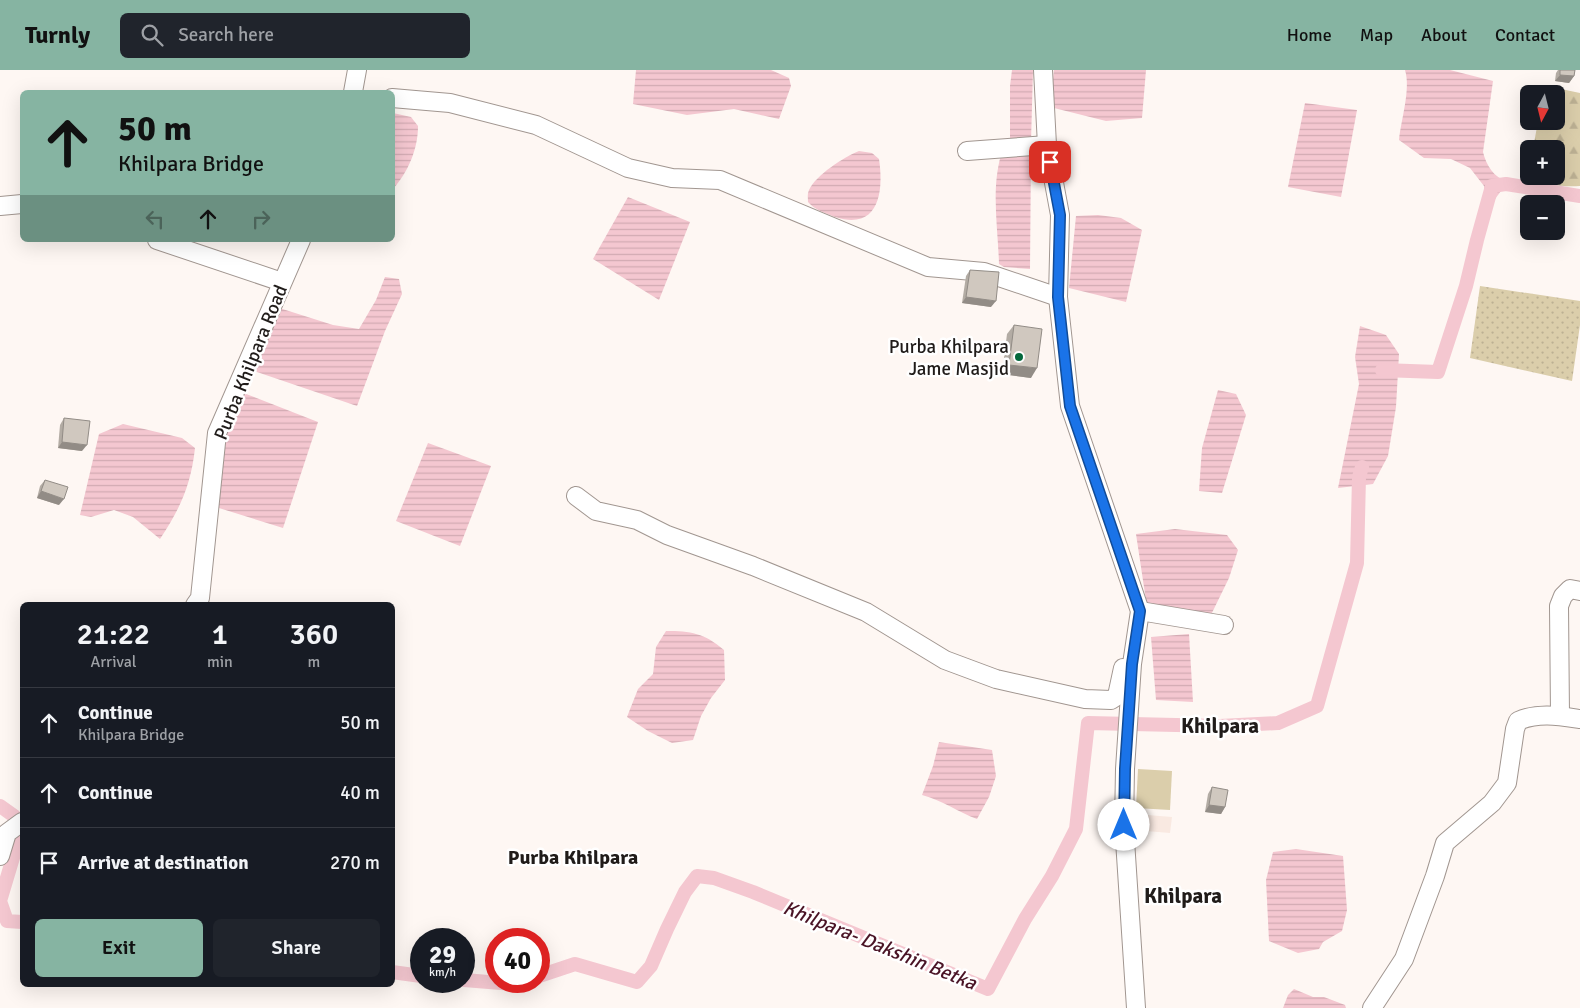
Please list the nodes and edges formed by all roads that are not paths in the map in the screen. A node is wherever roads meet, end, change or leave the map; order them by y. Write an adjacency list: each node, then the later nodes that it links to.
1 (357, 70): 3 (street)
2 (1043, 70): 5 (street)
3 (353, 90)
4 (395, 98): 12 (street)
5 (1047, 145): 6 (street); 12 (street)
6 (967, 151)
7 (20, 204): 8 (street)
8 (0, 206)
9 (162, 242): 11 (street)
10 (300, 242): 11 (street, Purba Khilpara Road)
11 (282, 282): 15 (street, Purba Khilpara Road)
12 (1058, 297): 16 (street)
13 (576, 496): 18 (street)
14 (1580, 591): 19 (street)
15 (197, 602)
16 (1140, 611): 17 (street); 18 (street)
17 (1224, 625)
18 (1135, 646): 23 (street)
19 (1560, 716): 20 (street); 24 (street)
20 (1580, 719)
21 (20, 823): 22 (street)
22 (0, 856)
23 (1136, 1008)
24 (1372, 1008)

